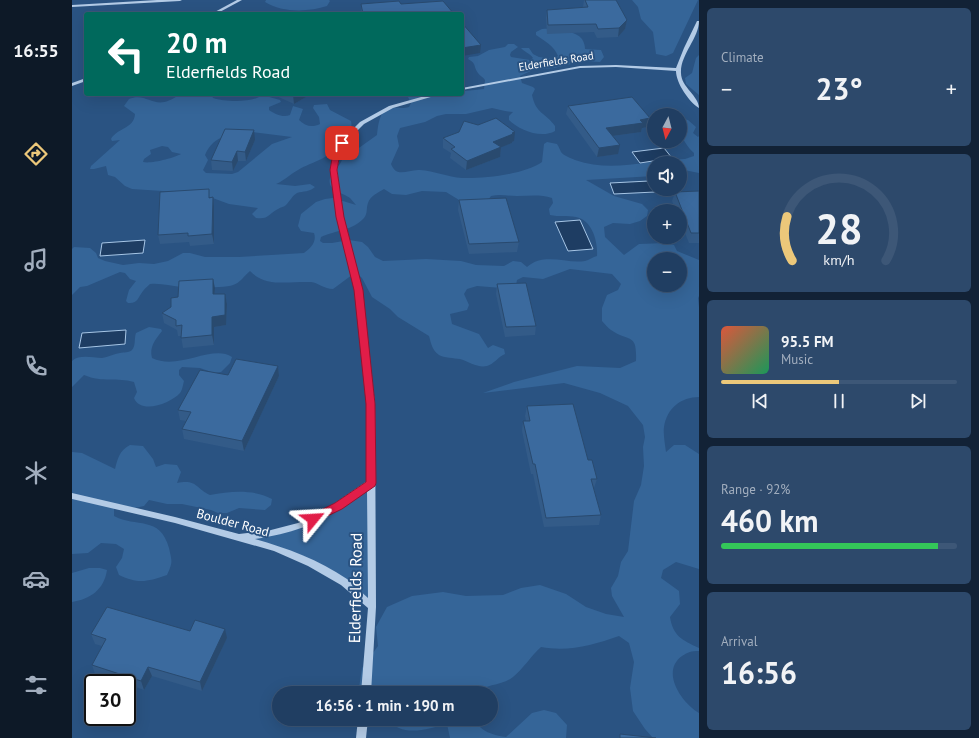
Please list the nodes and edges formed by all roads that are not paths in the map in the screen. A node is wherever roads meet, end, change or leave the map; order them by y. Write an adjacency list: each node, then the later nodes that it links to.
1 (180, 0): 3 (street)
2 (240, 0): 4 (street)
3 (72, 6)
4 (217, 12)
5 (699, 22): 6 (street)
6 (678, 70): 9 (street, Elderfields Road); 11 (street)
7 (84, 80): 8 (street)
8 (72, 85)
9 (464, 89)
10 (431, 96): 12 (street, Elderfields Road)
11 (699, 106)
12 (371, 483): 14 (street); 15 (street, Elderfields Road)
13 (72, 496): 14 (street, Boulder Road)
14 (239, 537): 15 (street, Boulder Road)
15 (372, 607): 16 (street, Elderfields Road)
16 (366, 686)
17 (363, 726): 18 (street)
18 (362, 738)

